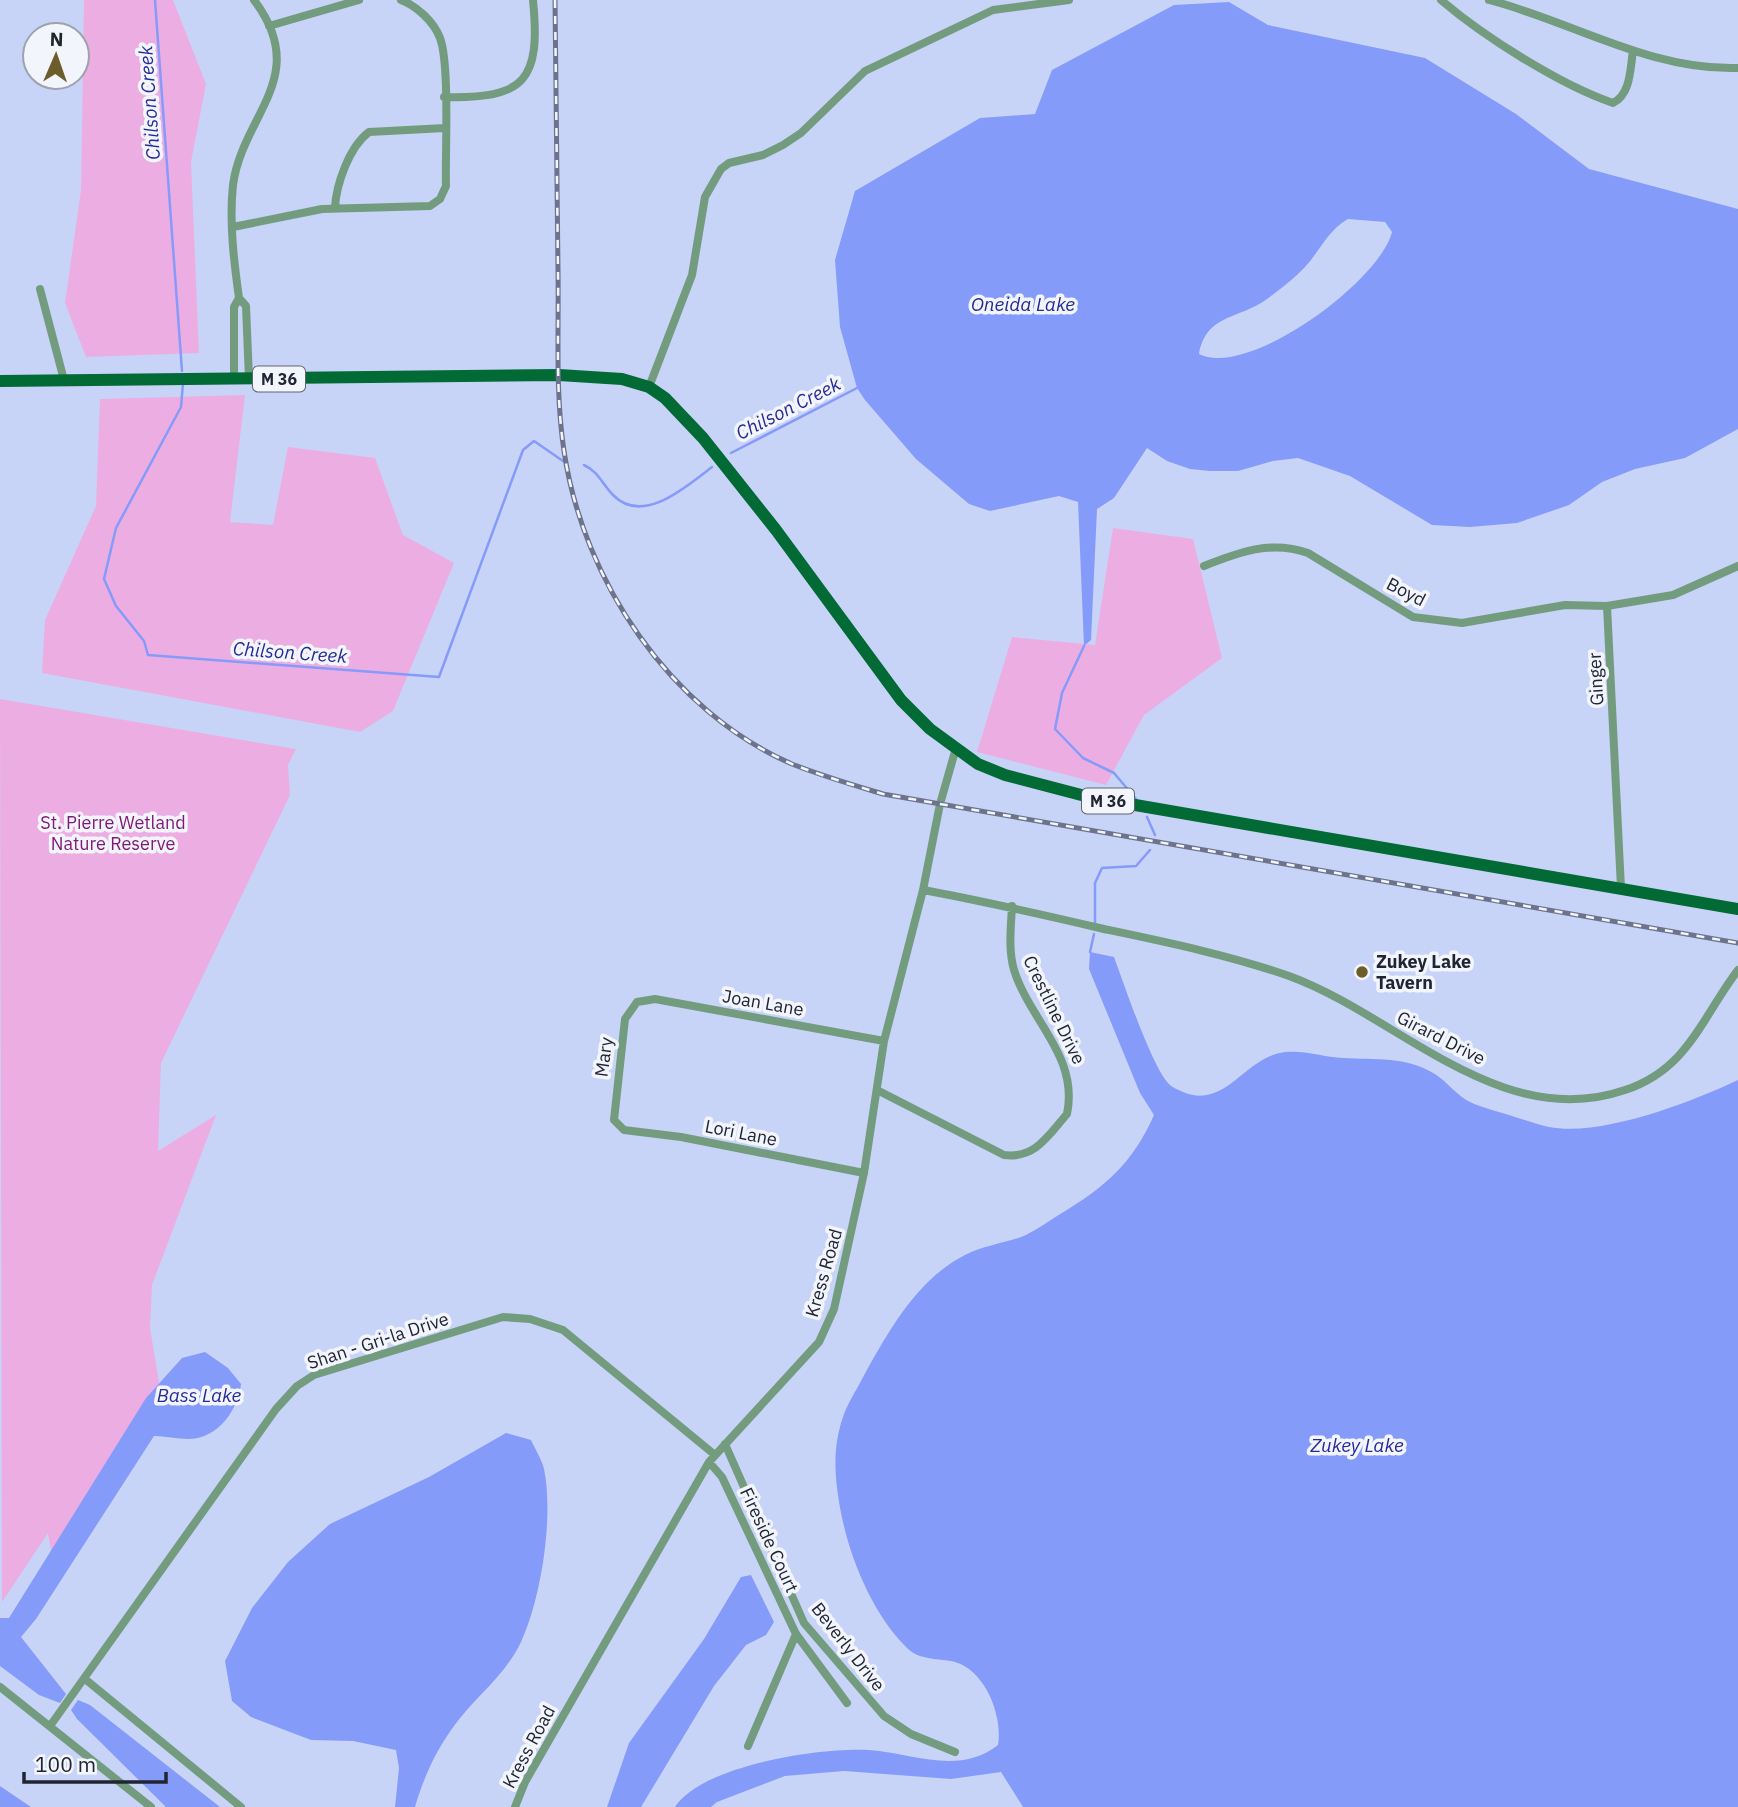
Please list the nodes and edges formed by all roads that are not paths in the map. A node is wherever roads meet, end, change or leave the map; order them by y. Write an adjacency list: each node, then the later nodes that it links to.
1 (254, 0): 8 (street)
2 (359, 0): 8 (street)
3 (401, 0): 11 (street)
4 (533, 0): 11 (street)
5 (1069, 0): 21 (street)
6 (1441, 0): 9 (street)
7 (1489, 0): 9 (street)
8 (269, 26): 14 (street)
9 (1633, 51): 10 (street)
10 (1738, 68)
11 (444, 97): 12 (street)
12 (445, 128): 13 (street); 13 (street)
13 (334, 208): 14 (street)
14 (233, 227): 16 (street)
15 (40, 289): 19 (street)
16 (239, 298): 17 (street); 18 (street)
17 (234, 379): 18 (main road, M 36); 19 (main road, M 36)
18 (250, 379): 21 (main road, M 36)
19 (64, 380): 20 (main road, M 36)
20 (0, 381)
21 (649, 387): 25 (main road, M 36)
22 (1204, 566): 24 (street, Boyd)
23 (1738, 566): 24 (street)
24 (1607, 606): 26 (street, Ginger)
25 (956, 748): 26 (main road, M 36); 27 (street, Kress Road)
26 (1620, 888): 29 (main road, M 36)
27 (923, 890): 28 (street, Girard Drive); 32 (street, Kress Road)
28 (1012, 906): 30 (street, Girard Drive); 33 (street, Crestline Drive)
29 (1738, 909)
30 (1738, 970)
31 (637, 1002): 32 (street, Joan Lane); 34 (street, Mary)
32 (884, 1041): 33 (street, Kress Road)
33 (877, 1090): 35 (street, Kress Road)
34 (614, 1120): 35 (street, Lori Lane)
35 (864, 1173): 36 (street, Kress Road)
36 (725, 1444): 37 (street, Kress Road); 45 (street, Beverly Drive)
37 (715, 1455): 38 (street, Kress Road); 40 (street, Shan - Gri-la Drive)
38 (709, 1462): 39 (street, Fireside Court); 48 (street, Kress Road)
39 (796, 1634): 42 (street, Fireside Court); 44 (street)
40 (85, 1679): 43 (street, Shan - Gri-la Drive); 47 (street)
41 (0, 1687): 43 (street)
42 (847, 1703)
43 (50, 1726): 46 (street)
44 (748, 1746)
45 (956, 1752)
46 (151, 1807)
47 (241, 1807)
48 (515, 1807)

